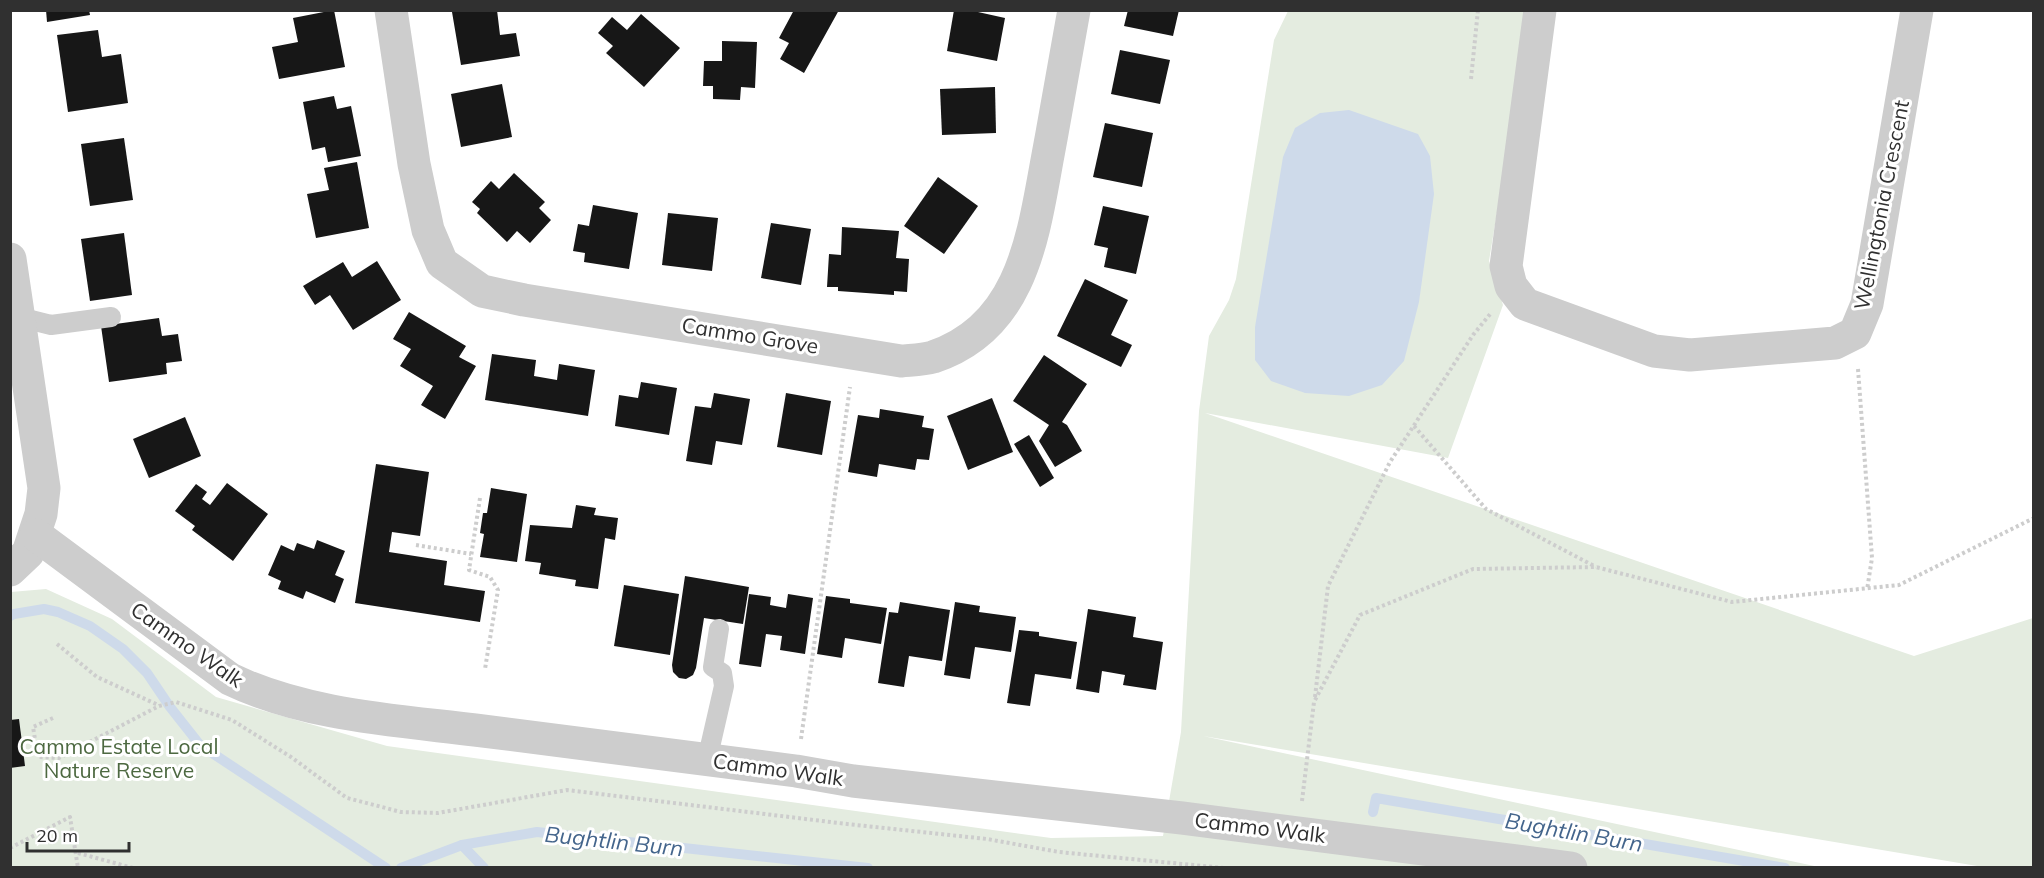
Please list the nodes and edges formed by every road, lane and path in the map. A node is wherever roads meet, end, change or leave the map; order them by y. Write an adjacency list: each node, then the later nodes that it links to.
1 (391, 10): 12 (street, Cammo Grove)
2 (1074, 10): 12 (street, Cammo Grove)
3 (1478, 10): 6 (path)
4 (1540, 10): 8 (street)
5 (1917, 10): 11 (street, Wellingtonia Crescent)
6 (1471, 79)
7 (10, 259): 9 (street)
8 (1511, 286): 11 (street, Wellingtonia Crescent); 13 (path)
9 (15, 317): 10 (lane); 16 (street)
10 (111, 317)
11 (1855, 333): 21 (path)
12 (855, 353): 29 (path)
13 (1414, 426): 19 (path); 25 (path)
14 (480, 498): 18 (path)
15 (2034, 518): 21 (path)
16 (36, 535): 20 (street); 28 (street, Cammo Walk)
17 (416, 545): 18 (path)
18 (471, 554): 24 (path)
19 (1596, 567): 21 (path); 25 (path)
20 (10, 570)
21 (1868, 590)
22 (719, 629): 28 (lane)
23 (57, 644): 26 (path)
24 (485, 669)
25 (1314, 702): 30 (path)
26 (159, 706): 27 (path); 35 (path)
27 (53, 718)
28 (707, 760): 29 (street, Cammo Walk)
29 (796, 771): 30 (street, Cammo Walk)
30 (1298, 833): 36 (street, Cammo Walk)
31 (10, 848): 33 (path)
32 (78, 852): 34 (path)
33 (78, 867)
34 (133, 867)
35 (1224, 867)
36 (1571, 867)

